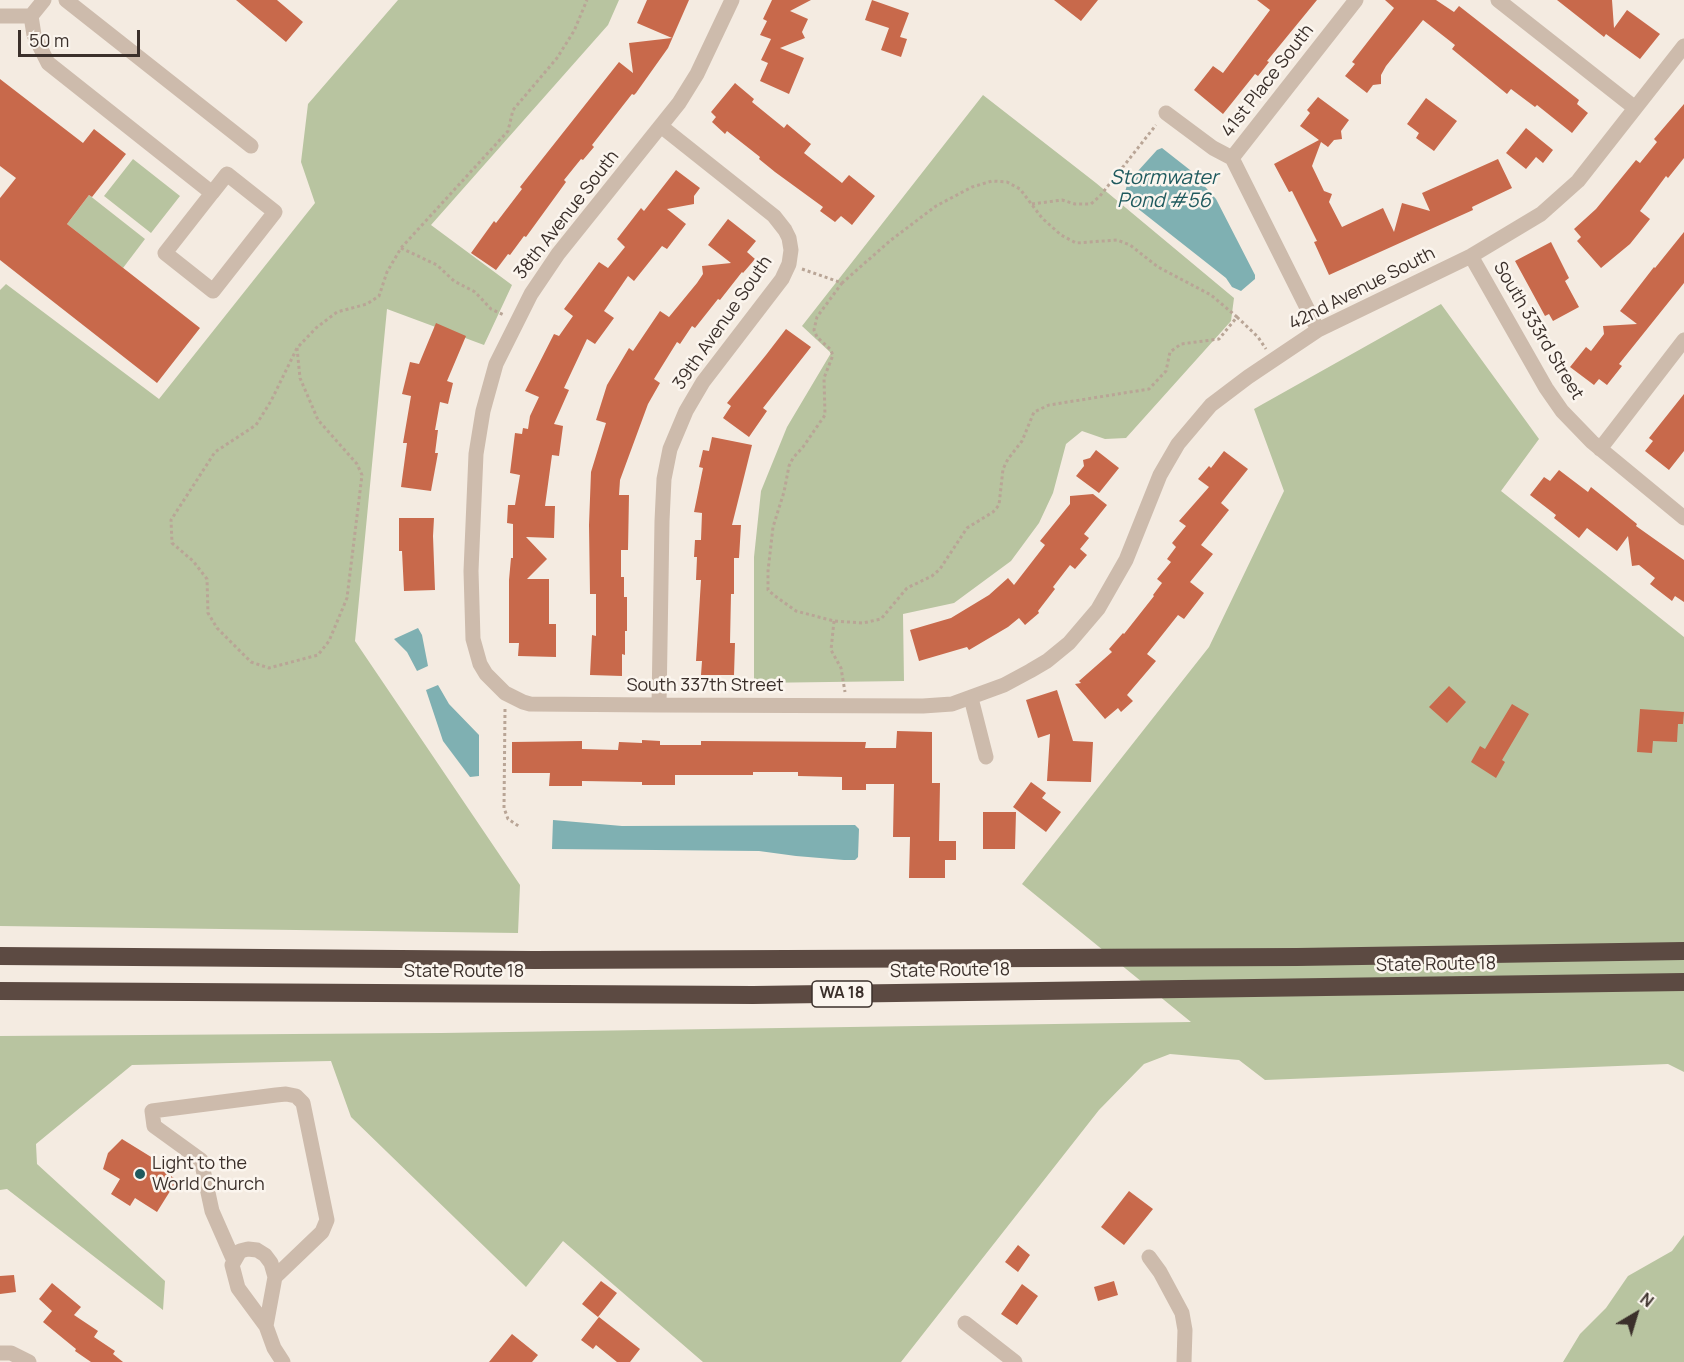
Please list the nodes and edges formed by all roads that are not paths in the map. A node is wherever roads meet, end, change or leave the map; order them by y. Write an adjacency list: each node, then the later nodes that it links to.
1 (44, 0): 7 (street)
2 (68, 0): 13 (street)
3 (732, 0): 12 (street, 38th Avenue South)
4 (1356, 0): 14 (street, 41st Place South)
5 (1498, 0): 10 (street)
6 (5, 16): 7 (street); 8 (street)
7 (31, 16): 15 (street)
8 (0, 28)
9 (1684, 46): 10 (street, 42nd Avenue South)
10 (1635, 108): 16 (street, 42nd Avenue South)
11 (1166, 113): 14 (street)
12 (662, 127): 21 (street, 38th Avenue South); 23 (street, 39th Avenue South)
13 (251, 146)
14 (1232, 158): 17 (street)
15 (212, 193): 15 (street)
16 (1471, 256): 17 (street, 42nd Avenue South); 19 (street, South 333rd Street)
17 (1318, 330): 22 (street, 42nd Avenue South)
18 (1684, 340): 19 (street)
19 (1600, 449): 20 (street, South 333rd Street)
20 (1684, 518)
21 (499, 688): 23 (street, South 337th Street)
22 (971, 698): 24 (street, 42nd Avenue South); 25 (street)
23 (659, 705): 24 (street, South 337th Street)
24 (923, 706)
25 (986, 757)
26 (1684, 951): 27 (highway, State Route 18 / WA 18)
27 (0, 956)
28 (1684, 982): 29 (highway, State Route 18 / WA 18)
29 (0, 991)
30 (1149, 1257): 39 (street)
31 (234, 1261): 32 (street); 32 (street); 34 (street)
32 (275, 1277): 34 (street)
33 (965, 1323): 38 (street)
34 (266, 1326): 37 (street)
35 (0, 1353): 36 (street)
36 (29, 1362)
37 (283, 1362)
38 (1015, 1362)
39 (1184, 1362)

